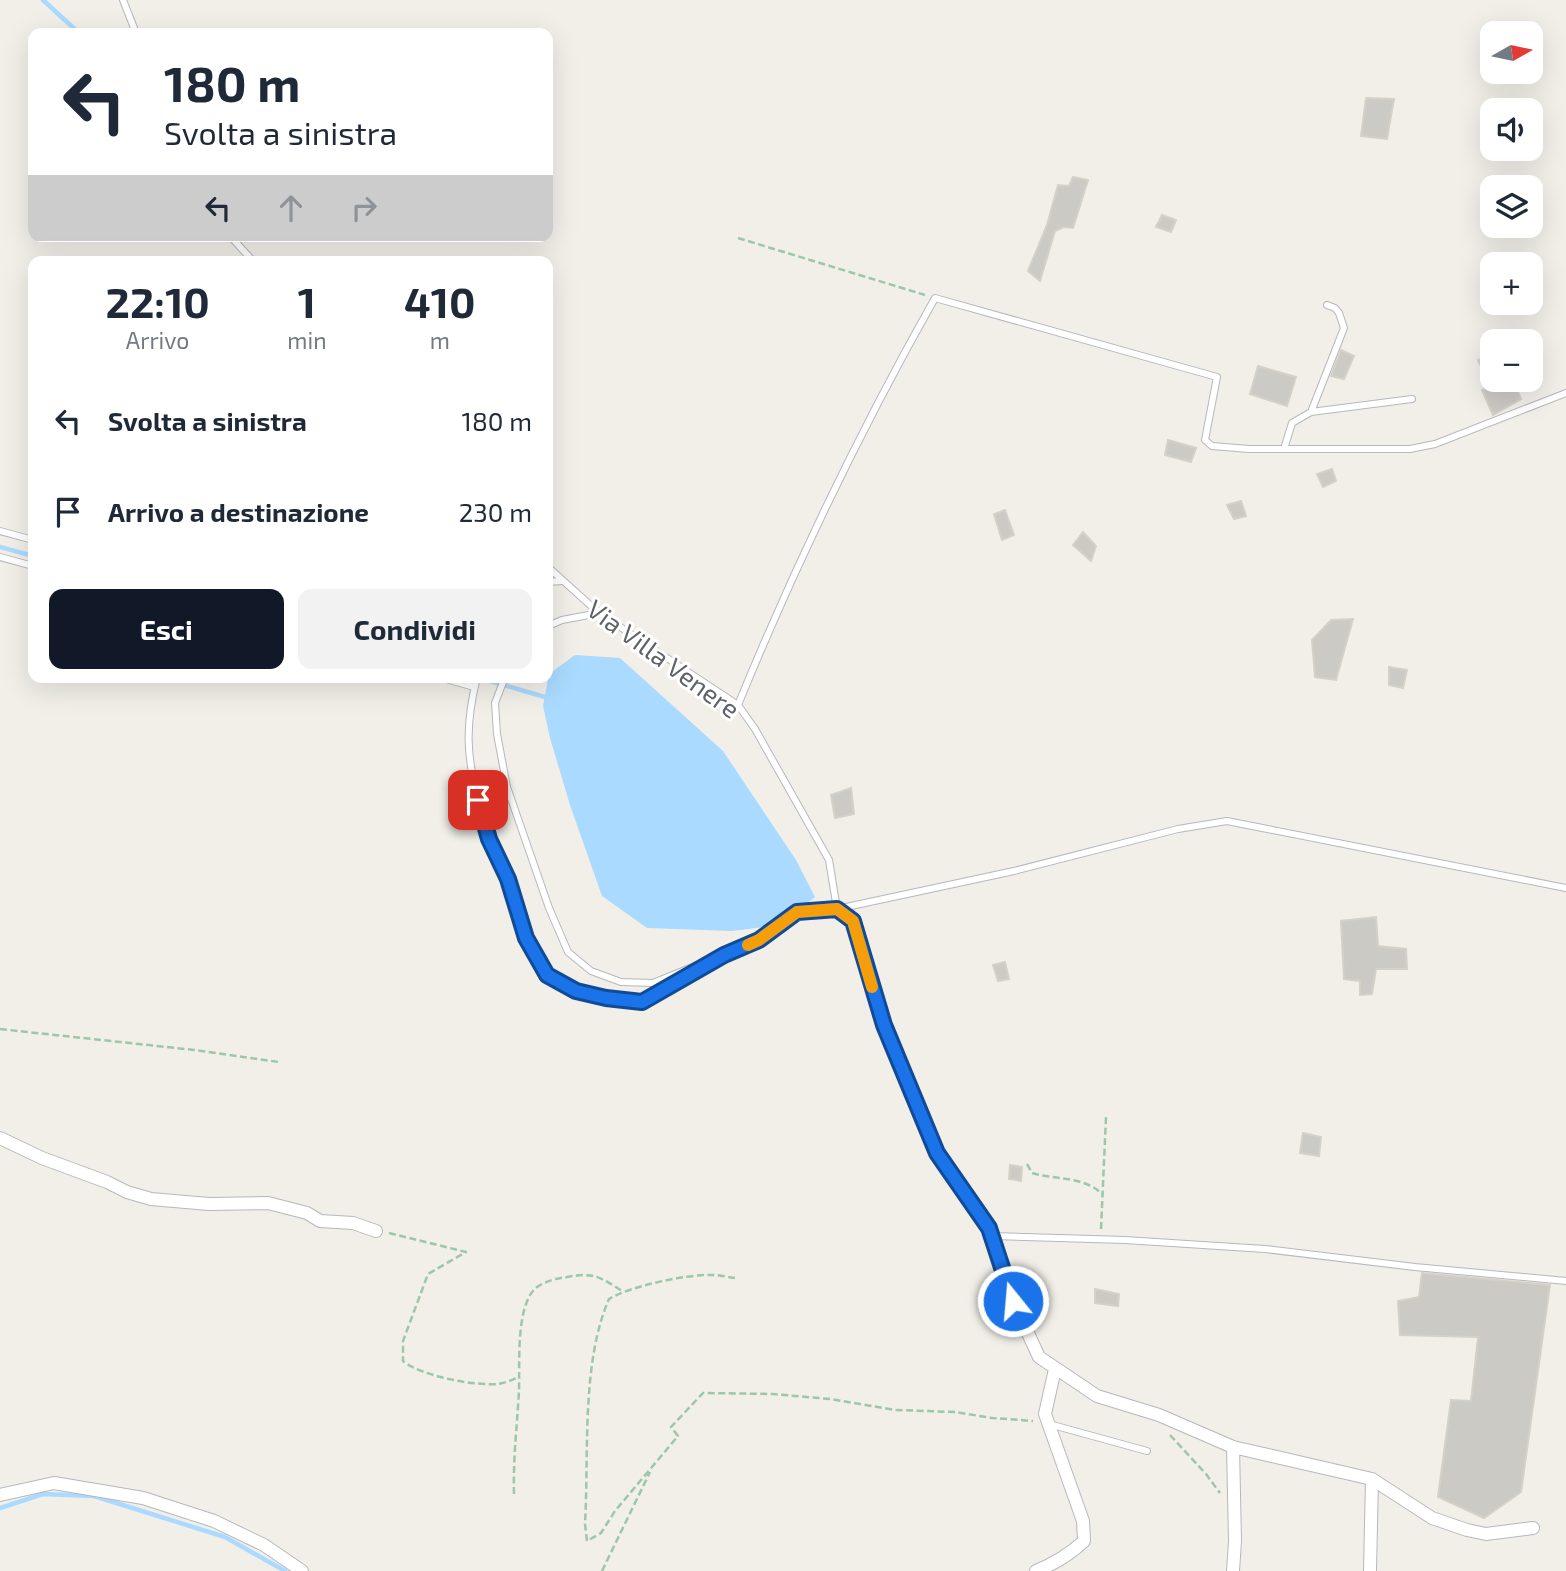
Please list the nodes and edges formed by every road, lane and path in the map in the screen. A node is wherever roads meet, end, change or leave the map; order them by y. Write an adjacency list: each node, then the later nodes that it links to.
1 (122, 0): 2 (lane)
2 (134, 28)
3 (738, 238): 6 (path)
4 (236, 242): 5 (lane)
5 (248, 256)
6 (934, 298): 11 (lane); 23 (lane)
7 (1327, 305): 10 (lane)
8 (1566, 393): 11 (lane)
9 (1412, 399): 10 (lane)
10 (1311, 412): 11 (lane)
11 (1284, 449)
12 (0, 531): 13 (lane)
13 (28, 539)
14 (0, 557): 15 (lane)
15 (28, 565)
16 (553, 572): 17 (lane, Via Villa Venere)
17 (562, 581): 18 (lane); 19 (lane, Via Villa Venere)
18 (553, 582)
19 (599, 613): 20 (lane); 23 (lane, Via Villa Venere)
20 (553, 624)
21 (475, 683): 26 (lane)
22 (503, 683): 26 (lane)
23 (738, 705): 25 (lane, Via Villa Venere)
24 (1566, 888): 25 (lane)
25 (837, 909): 26 (lane); 34 (street)
26 (724, 955)
27 (0, 1029): 28 (path)
28 (279, 1062)
29 (1106, 1117): 32 (path)
30 (0, 1138): 33 (street)
31 (1027, 1164): 32 (path)
32 (1102, 1194): 35 (path)
33 (376, 1231): 40 (path)
34 (993, 1236): 35 (lane); 39 (street)
35 (1100, 1239): 37 (lane)
36 (735, 1278): 38 (path)
37 (1566, 1281)
38 (622, 1291): 40 (path); 45 (path)
39 (1055, 1369): 41 (street); 43 (street)
40 (519, 1377): 48 (path)
41 (1047, 1419): 44 (lane); 45 (path); 53 (street)
42 (1168, 1433): 49 (path)
43 (1233, 1447): 46 (street); 54 (street)
44 (1147, 1451)
45 (651, 1469): 52 (path)
46 (1372, 1479): 50 (street); 55 (street)
47 (0, 1494): 51 (street)
48 (514, 1494)
49 (1223, 1496)
50 (1533, 1528)
51 (302, 1571)
52 (602, 1571)
53 (1036, 1571)
54 (1233, 1571)
55 (1370, 1571)

